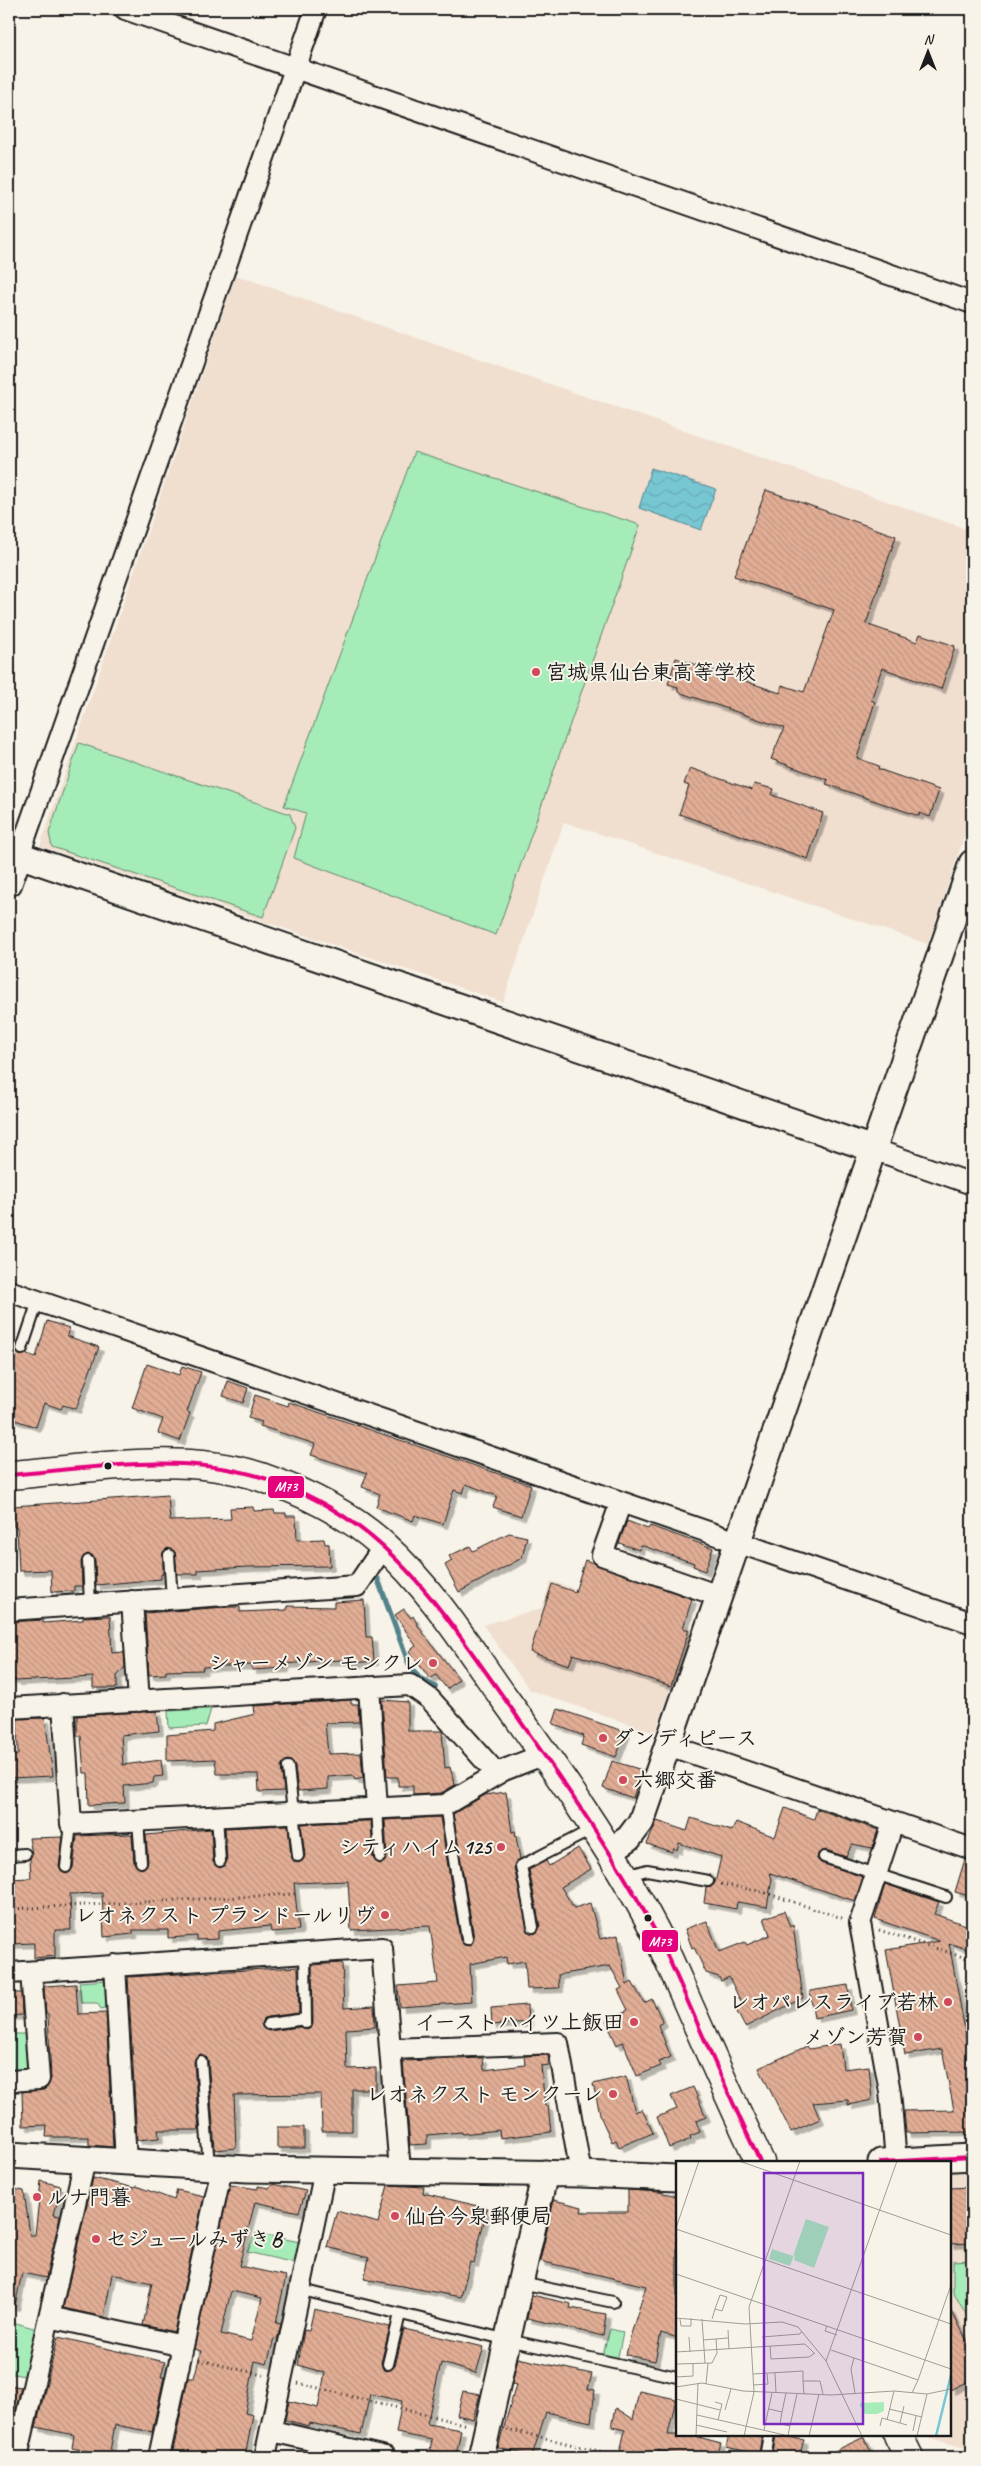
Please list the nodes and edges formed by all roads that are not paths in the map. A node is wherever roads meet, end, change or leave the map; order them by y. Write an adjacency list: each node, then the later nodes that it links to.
1 (124, 9): 3 (street)
2 (316, 9): 3 (street)
3 (296, 68): 4 (street); 5 (street)
4 (972, 303)
5 (14, 853): 7 (street); 8 (street)
6 (972, 863): 8 (street)
7 (9, 883)
8 (873, 1149): 9 (street); 15 (street)
9 (972, 1184)
10 (9, 1291): 11 (street)
11 (38, 1301): 12 (lane); 14 (street)
12 (22, 1349)
13 (9, 1475): 16 (main road)
14 (621, 1502): 15 (street); 19 (street)
15 (738, 1542): 19 (street); 24 (street)
16 (384, 1546): 20 (street); 30 (main road)
17 (169, 1555): 20 (lane)
18 (88, 1561): 22 (lane)
19 (719, 1596): 29 (street)
20 (172, 1598): 21 (street)
21 (132, 1601): 22 (street); 26 (street)
22 (90, 1604): 23 (street)
23 (9, 1610)
24 (972, 1623)
25 (369, 1687): 26 (street); 32 (street); 34 (street)
26 (139, 1701): 27 (street)
27 (63, 1704): 28 (street); 39 (street)
28 (9, 1708)
29 (668, 1745): 38 (street); 42 (street)
30 (545, 1754): 32 (street); 40 (main road)
31 (288, 1767): 35 (lane)
32 (497, 1774): 33 (street)
33 (445, 1805): 34 (street); 56 (lane)
34 (377, 1808): 35 (street); 46 (lane)
35 (292, 1812): 36 (street); 45 (lane)
36 (217, 1816): 37 (street); 48 (lane)
37 (138, 1820): 39 (street); 49 (lane)
38 (892, 1823): 41 (street); 51 (street)
39 (71, 1824): 50 (lane)
40 (594, 1828): 42 (main road); 55 (lane)
41 (972, 1849)
42 (610, 1851): 52 (main road)
43 (25, 1854): 44 (lane)
44 (9, 1855)
45 (298, 1856)
46 (380, 1857)
47 (824, 1857): 51 (lane)
48 (220, 1861)
49 (141, 1862)
50 (66, 1867)
51 (876, 1874): 54 (lane); 69 (street)
52 (624, 1877): 53 (lane); 68 (main road)
53 (708, 1881)
54 (946, 1897)
55 (533, 1927)
56 (467, 1939)
57 (305, 1952): 58 (street); 61 (lane); 62 (street)
58 (115, 1965): 59 (street); 71 (street)
59 (31, 1972): 60 (street); 64 (street)
60 (9, 1973)
61 (268, 2024)
62 (390, 2049): 74 (street); 76 (street)
63 (202, 2061): 72 (lane)
64 (9, 2081)
65 (9, 2155): 67 (street)
66 (972, 2158): 70 (street)
67 (85, 2160): 71 (street); 82 (street)
68 (760, 2161)
69 (889, 2161)
70 (910, 2161)
71 (126, 2162): 72 (street)
72 (215, 2168): 73 (street); 84 (street)
73 (326, 2170): 74 (street); 79 (street)
74 (400, 2171): 75 (street)
75 (545, 2173): 76 (street); 78 (street)
76 (581, 2174): 77 (street)
77 (676, 2178)
78 (521, 2283): 80 (lane); 83 (street)
79 (302, 2290): 81 (lane); 87 (street)
80 (613, 2302)
81 (400, 2314): 83 (lane); 85 (lane)
82 (49, 2317): 84 (street); 90 (street)
83 (508, 2340): 86 (lane); 94 (street)
84 (182, 2351): 91 (street)
85 (388, 2364)
86 (676, 2377)
87 (272, 2431): 92 (street); 93 (street)
88 (769, 2436): 95 (lane)
89 (898, 2436): 96 (main road)
90 (16, 2457)
91 (159, 2457)
92 (265, 2457)
93 (384, 2457)
94 (481, 2457)
95 (765, 2457)
96 (909, 2457)

